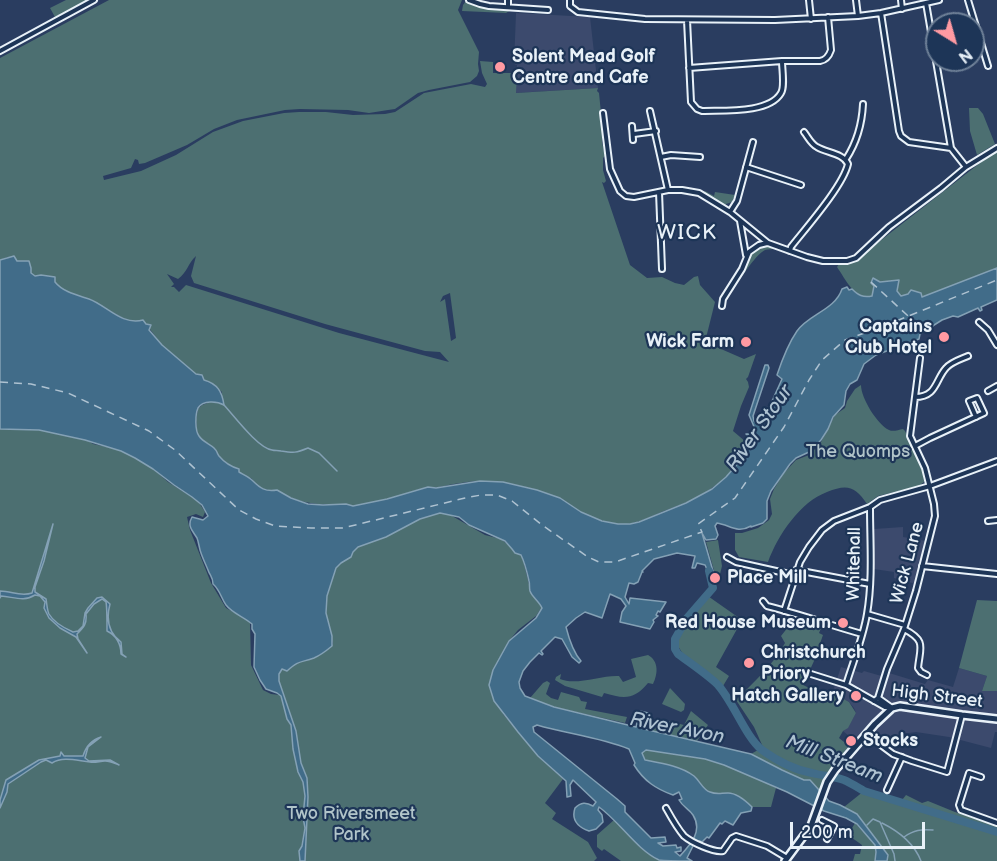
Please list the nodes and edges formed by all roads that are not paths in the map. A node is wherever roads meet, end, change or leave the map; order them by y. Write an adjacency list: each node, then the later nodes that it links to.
1 (94, 0): 19 (street)
2 (469, 0): 11 (street)
3 (508, 0): 11 (street)
4 (570, 0): 18 (street)
5 (808, 0): 17 (street)
6 (856, 0): 15 (street)
7 (901, 0): 12 (street)
8 (939, 0): 10 (street)
9 (968, 0): 21 (street)
10 (926, 3): 12 (street); 32 (street)
11 (508, 7): 13 (street)
12 (902, 9): 14 (street)
13 (548, 10)
14 (881, 13): 15 (street); 32 (street)
15 (858, 16): 16 (street)
16 (828, 17): 17 (street); 20 (street)
17 (811, 19): 18 (street)
18 (687, 20): 22 (street)
19 (0, 51)
20 (782, 61): 22 (street); 22 (street)
21 (988, 66)
22 (689, 68)
23 (862, 104): 36 (street)
24 (650, 111): 27 (street)
25 (603, 113): 41 (street)
26 (632, 126): 29 (street)
27 (656, 131): 29 (street); 34 (street)
28 (804, 132): 36 (street)
29 (634, 134): 30 (street)
30 (633, 140)
31 (753, 142): 37 (street)
32 (951, 148): 38 (street)
33 (997, 148): 38 (street)
34 (662, 157): 35 (street); 40 (street)
35 (700, 157)
36 (846, 159): 45 (street)
37 (747, 166): 39 (street); 42 (street)
38 (966, 167): 45 (street)
39 (801, 185)
40 (668, 190): 41 (street); 42 (street)
41 (659, 192): 47 (street)
42 (730, 212): 43 (street)
43 (739, 219): 44 (street); 46 (street)
44 (768, 243): 45 (street); 46 (street)
45 (790, 251)
46 (746, 256): 48 (street)
47 (662, 268)
48 (722, 306)
49 (979, 322): 50 (street)
50 (997, 345)
51 (968, 356): 55 (street)
52 (920, 358): 55 (street, Wick Lane)
53 (997, 386): 54 (street)
54 (988, 391)
55 (915, 397): 57 (street, Wick Lane)
56 (976, 417): 56 (street); 57 (street)
57 (915, 446): 59 (street, Wick Lane)
58 (997, 461): 59 (street, Whitehall)
59 (930, 486): 60 (street, Whitehall); 64 (street, Wick Lane)
60 (870, 507): 65 (street); 67 (street, Whitehall)
61 (988, 520): 62 (street)
62 (997, 520)
63 (727, 557): 65 (street)
64 (922, 566): 66 (street); 71 (street, Wick Lane)
65 (795, 573): 67 (street); 69 (street)
66 (997, 574)
67 (870, 584): 70 (street, Whitehall)
68 (763, 601): 69 (street)
69 (784, 611): 72 (street)
70 (867, 614): 71 (street); 72 (street, Whitehall)
71 (905, 627): 74 (street); 76 (street, Wick Lane)
72 (862, 634): 75 (street, Whitehall)
73 (811, 674): 75 (street)
74 (927, 675)
75 (846, 685): 76 (street)
76 (876, 699): 77 (street)
77 (892, 708): 78 (street, High Street); 80 (street)
78 (962, 715): 79 (street, High Street); 82 (street)
79 (997, 719)
80 (866, 734): 82 (street); 86 (street)
81 (904, 752): 82 (street)
82 (901, 757): 84 (street)
83 (981, 777): 87 (street)
84 (887, 790)
85 (666, 808): 89 (street)
86 (818, 816): 88 (street); 89 (street)
87 (997, 823)
88 (827, 839)
89 (786, 859)

